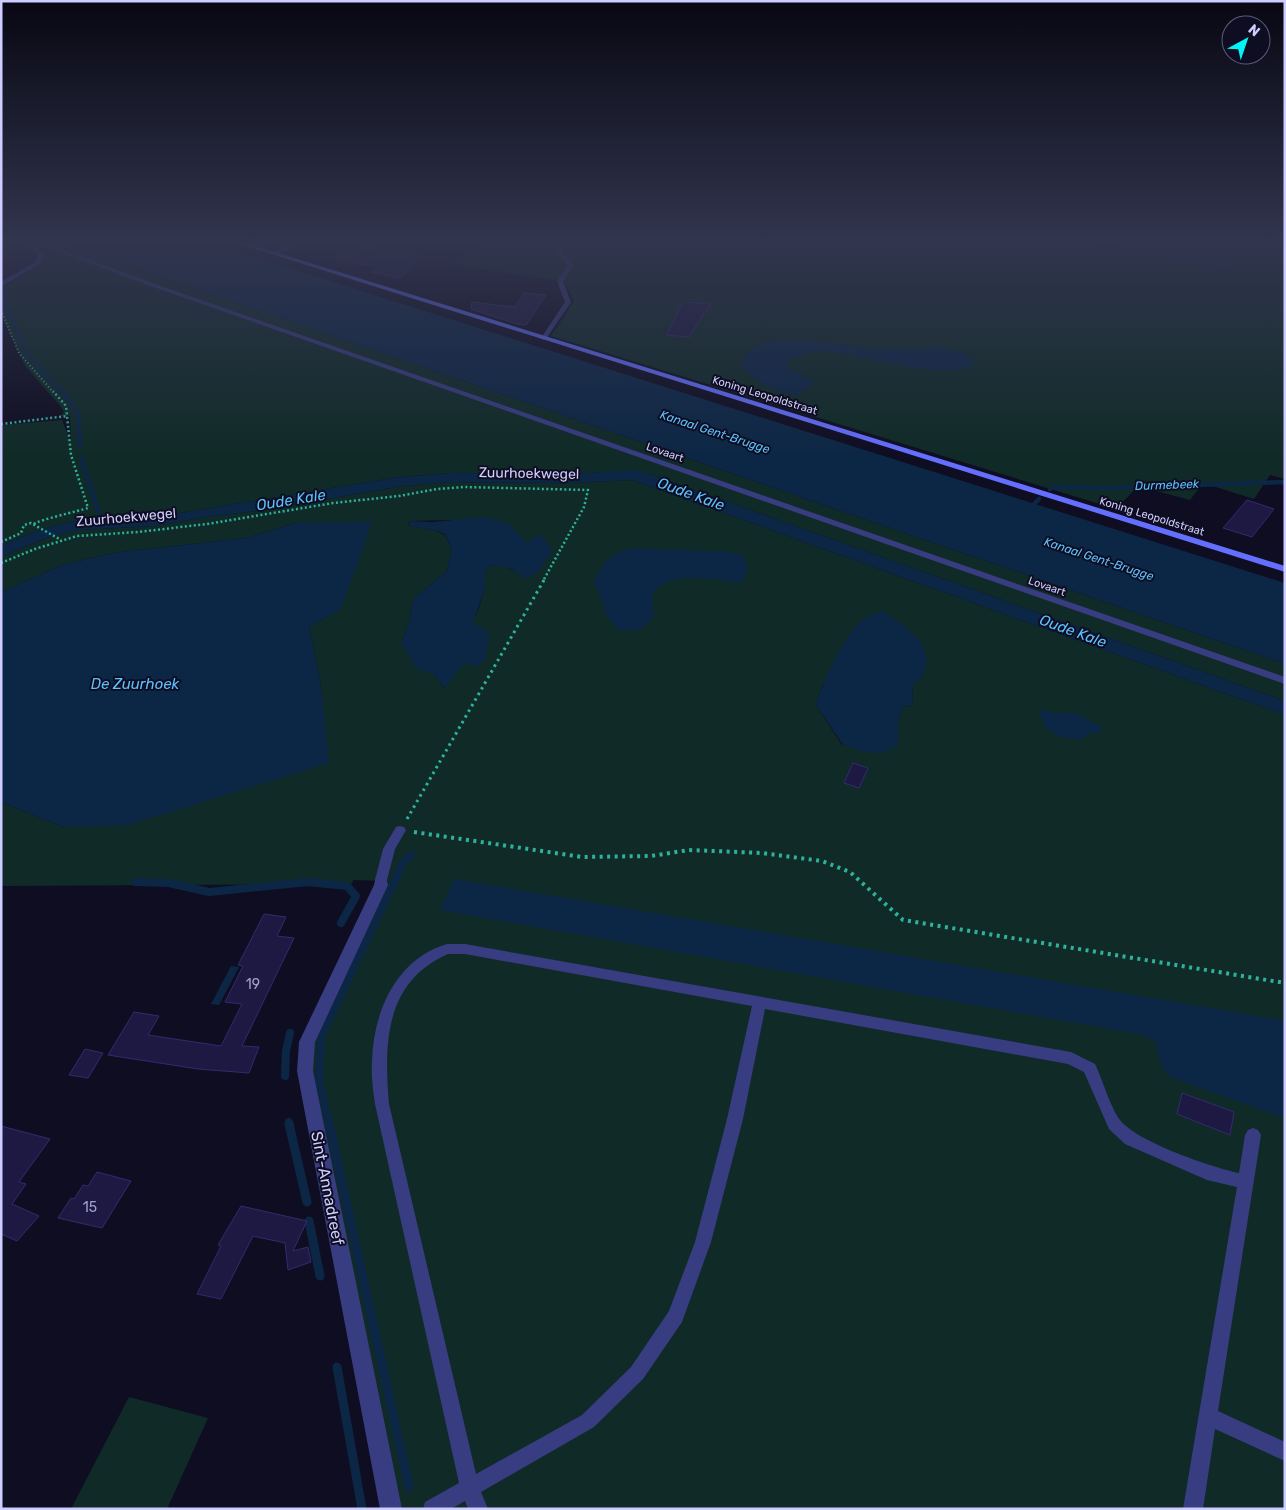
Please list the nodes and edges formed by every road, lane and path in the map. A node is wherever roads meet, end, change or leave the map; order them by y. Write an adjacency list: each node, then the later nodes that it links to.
1 (2, 313): 6 (path)
2 (232, 313): 13 (lane, Lovaart)
3 (466, 313): 5 (street, Koning Leopoldstraat)
4 (560, 313): 5 (lane)
5 (544, 338): 12 (street, Koning Leopoldstraat)
6 (67, 416): 7 (path); 8 (path, Zuurhoekwegel)
7 (1, 424)
8 (34, 524): 9 (path, Zuurhoekwegel); 10 (path)
9 (61, 540): 11 (path, Zuurhoekwegel); 14 (path, Zuurhoekwegel)
10 (1, 542)
11 (1, 563)
12 (1285, 569)
13 (1285, 681)
14 (400, 830): 15 (lane); 16 (path)
15 (381, 880): 23 (street, Sint-Annadreef)
16 (1285, 983)
17 (760, 1002): 19 (lane); 22 (lane); 22 (lane)
18 (1253, 1135): 19 (lane)
19 (1245, 1182): 20 (lane)
20 (1208, 1416): 21 (lane); 26 (lane)
21 (1285, 1452)
22 (470, 1488): 24 (lane); 25 (lane)
23 (391, 1509)
24 (432, 1509)
25 (478, 1509)
26 (1193, 1509)

